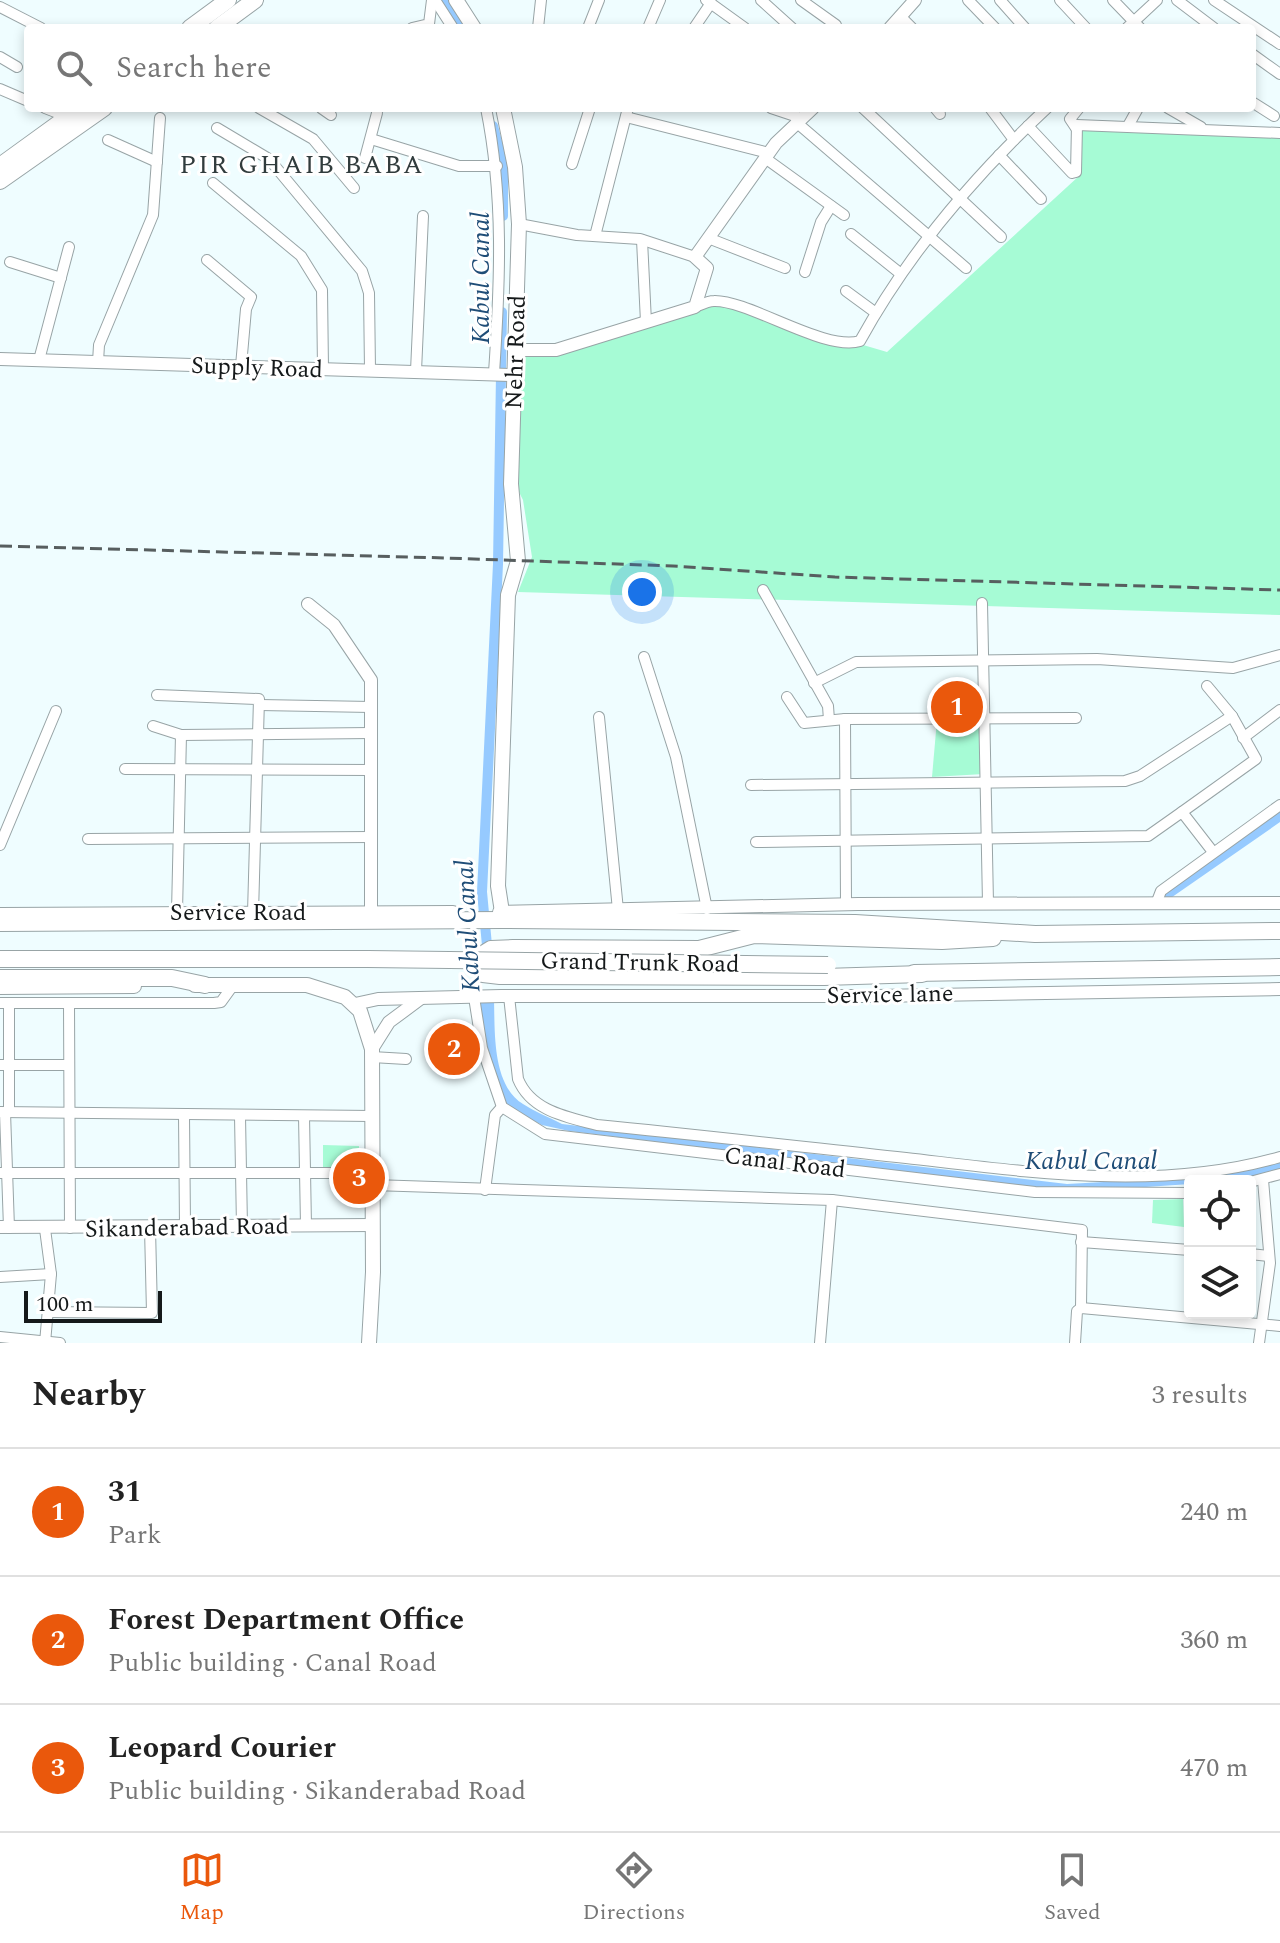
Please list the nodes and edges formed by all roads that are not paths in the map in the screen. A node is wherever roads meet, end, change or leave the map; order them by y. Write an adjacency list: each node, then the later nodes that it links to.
1 (228, 0): 22 (main road)
2 (255, 0): 23 (main road)
3 (434, 0): 24 (street); 25 (street)
4 (456, 0): 26 (main road)
5 (541, 0): 27 (street)
6 (599, 0): 28 (street)
7 (660, 0): 29 (street)
8 (761, 0): 32 (street)
9 (801, 0): 33 (street)
10 (968, 0): 35 (street)
11 (1000, 0): 36 (street)
12 (1060, 0): 37 (street)
13 (1113, 0): 38 (street)
14 (1177, 0): 40 (street)
15 (1214, 0): 20 (street)
16 (708, 1): 30 (street); 31 (street)
17 (1150, 3): 39 (street)
18 (905, 6): 34 (street)
19 (0, 7): 21 (street)
20 (1239, 23)
21 (33, 24)
22 (195, 24)
23 (223, 24)
24 (429, 24)
25 (450, 24)
26 (471, 24)
27 (538, 24)
28 (590, 24)
29 (650, 24)
30 (696, 24)
31 (740, 24)
32 (788, 24)
33 (835, 24)
34 (893, 24)
35 (991, 24)
36 (1021, 24)
37 (1082, 24)
38 (1132, 24)
39 (1135, 24)
40 (1209, 24)
41 (1256, 32): 42 (street)
42 (1280, 44)
43 (0, 57): 45 (street)
44 (1256, 57): 46 (street)
45 (17, 67)
46 (1280, 74)
47 (5, 91): 48 (street); 49 (street)
48 (24, 99)
49 (0, 102)
50 (1256, 105): 66 (street)
51 (92, 112): 68 (main road)
52 (266, 112): 88 (street)
53 (487, 112): 85 (street)
54 (504, 112): 94 (main road, Nehr Road)
55 (589, 112): 83 (street)
56 (780, 112): 69 (street)
57 (808, 112): 69 (street)
58 (867, 112): 89 (street)
59 (993, 112): 78 (street)
60 (1043, 112): 70 (street)
61 (1076, 112): 73 (street)
62 (1136, 112): 71 (street)
63 (1175, 112): 74 (street)
64 (377, 113): 76 (street)
65 (627, 113): 80 (street); 96 (street)
66 (1274, 116)
67 (160, 118): 82 (street)
68 (71, 119): 84 (main road); 86 (main road)
69 (799, 120): 80 (street); 97 (street)
70 (1028, 126): 73 (street); 78 (street)
71 (1128, 126): 73 (street); 74 (street)
72 (217, 128): 120 (street)
73 (1076, 128)
74 (1202, 128): 75 (street)
75 (1280, 133)
76 (371, 139): 81 (street); 85 (street)
77 (108, 140): 82 (street)
78 (1014, 140): 79 (street)
79 (999, 155): 89 (street); 90 (street)
80 (767, 156): 91 (street); 99 (street)
81 (365, 158)
82 (157, 162): 117 (street)
83 (572, 164)
84 (0, 166)
85 (497, 166): 122 (street)
86 (0, 181)
87 (213, 183): 119 (street)
88 (354, 188)
89 (961, 198): 97 (street); 98 (street)
90 (1041, 199)
91 (831, 206): 92 (street); 107 (street)
92 (844, 215)
93 (423, 216): 121 (street)
94 (519, 224): 96 (street); 114 (main road, Nehr Road)
95 (851, 234): 108 (street)
96 (595, 236): 100 (street)
97 (930, 236): 106 (street); 108 (street)
98 (1001, 237)
99 (708, 238): 102 (street); 105 (street)
100 (642, 240): 102 (street); 113 (street)
101 (69, 247): 109 (street)
102 (695, 257): 111 (street)
103 (207, 260): 118 (street)
104 (10, 262): 109 (street)
105 (785, 268)
106 (966, 268)
107 (805, 272)
108 (901, 274): 112 (street)
109 (61, 278): 116 (street)
110 (846, 291): 112 (street)
111 (695, 307): 112 (street); 113 (street)
112 (876, 313)
113 (646, 322): 114 (street)
114 (514, 350): 123 (main road, Nehr Road)
115 (0, 359): 116 (street, Supply Road)
116 (39, 360): 117 (street, Supply Road)
117 (98, 362): 118 (street, Supply Road)
118 (241, 366): 119 (street, Supply Road)
119 (323, 369): 120 (street, Supply Road)
120 (370, 370): 121 (street, Supply Road)
121 (416, 371): 122 (street, Supply Road)
122 (494, 373): 123 (street, Supply Road)
123 (513, 375): 178 (main road, Nehr Road)
124 (763, 590): 130 (street)
125 (982, 603): 129 (street)
126 (308, 604): 135 (street)
127 (1280, 655): 129 (street)
128 (644, 657): 172 (street)
129 (983, 661): 130 (street); 143 (street)
130 (814, 683): 142 (street)
131 (1207, 686): 138 (street)
132 (157, 695): 134 (street)
133 (787, 697): 142 (street)
134 (260, 705): 135 (street); 146 (street)
135 (371, 707): 145 (street)
136 (1280, 710): 148 (street)
137 (56, 711): 165 (street)
138 (1232, 716): 148 (street); 153 (street)
139 (599, 717): 173 (street)
140 (1076, 718): 143 (street)
141 (845, 719): 142 (street); 143 (street); 154 (street)
142 (829, 720)
143 (984, 721): 153 (street)
144 (153, 726): 147 (street)
145 (371, 733): 146 (street); 152 (street)
146 (259, 734): 147 (street); 150 (street)
147 (181, 735): 151 (street)
148 (1243, 738): 157 (street)
149 (125, 769): 151 (street)
150 (258, 769): 151 (street); 152 (street); 161 (street)
151 (181, 770): 162 (street)
152 (371, 770): 158 (street)
153 (983, 782): 154 (street); 159 (street)
154 (846, 783): 155 (street); 163 (street)
155 (751, 785)
156 (1280, 805): 166 (street)
157 (1182, 812): 159 (street); 166 (street)
158 (371, 837): 161 (street); 175 (street)
159 (988, 837): 163 (street); 167 (street)
160 (88, 839): 162 (street)
161 (255, 839): 162 (street); 176 (street)
162 (179, 840): 174 (street)
163 (848, 840): 164 (street); 169 (street)
164 (756, 842)
165 (0, 845)
166 (1213, 852): 170 (street)
167 (988, 903): 169 (street); 170 (street)
168 (1280, 903): 170 (street)
169 (846, 904): 171 (street)
170 (1156, 904)
171 (816, 905): 172 (street); 180 (street)
172 (707, 909): 173 (street)
173 (618, 910): 178 (street)
174 (177, 912): 176 (street, Service Road); 177 (street, Service Road)
175 (371, 912): 176 (street, Service Road); 179 (street, Service Road)
176 (253, 913)
177 (0, 914)
178 (499, 915): 179 (main road, Grand Trunk Road); 180 (main road, Grand Trunk Road)
179 (476, 917): 181 (main road, Grand Trunk Road)
180 (814, 922): 183 (main road, Grand Trunk Road)
181 (0, 923)
182 (1280, 931): 183 (main road, Grand Trunk Road)
183 (1035, 934): 188 (main road)
184 (0, 959): 186 (main road, Grand Trunk Road, bridge)
185 (1280, 967): 187 (main road, Grand Trunk Road)
186 (922, 974): 187 (main road, Grand Trunk Road); 189 (main road)
187 (977, 974): 195 (street)
188 (565, 976): 189 (main road); 198 (street)
189 (663, 976): 199 (street)
190 (0, 978): 192 (main road)
191 (234, 984): 192 (main road); 202 (street); 203 (main road)
192 (205, 985): 193 (main road)
193 (0, 987)
194 (1280, 989): 195 (street, Service lane)
195 (977, 992): 199 (street, Service lane)
196 (478, 996): 197 (street, Service lane); 200 (street, Service lane); 208 (street)
197 (505, 996): 198 (street, Service lane); 215 (street)
198 (566, 996): 199 (street, Service lane)
199 (663, 996)
200 (420, 999): 203 (street, Service lane); 204 (street)
201 (4, 1003): 202 (street); 206 (street)
202 (69, 1003): 207 (street)
203 (355, 1004): 204 (main road)
204 (372, 1053): 205 (street); 214 (main road)
205 (406, 1059)
206 (4, 1065): 207 (street); 209 (street)
207 (69, 1065): 210 (street)
208 (502, 1107): 225 (street); 226 (street, Canal Road)
209 (4, 1112): 210 (street); 216 (street)
210 (70, 1113): 211 (street); 217 (street)
211 (184, 1115): 212 (street); 218 (street)
212 (240, 1116): 213 (street); 219 (street)
213 (304, 1116): 214 (street); 220 (street)
214 (372, 1116): 222 (main road)
215 (1280, 1157)
216 (4, 1173): 217 (street); 231 (street)
217 (69, 1174): 218 (street); 233 (street)
218 (185, 1174): 219 (street); 229 (street)
219 (242, 1174): 220 (street); 232 (street)
220 (304, 1174): 222 (street); 230 (street)
221 (1280, 1174): 223 (street)
222 (373, 1179): 225 (street); 228 (main road)
223 (1263, 1180): 224 (street); 239 (street)
224 (1256, 1181)
225 (485, 1190): 227 (street)
226 (1184, 1193)
227 (832, 1200): 236 (street); 250 (street)
228 (373, 1225): 230 (street, Sikanderabad Road); 249 (main road)
229 (185, 1226): 232 (street, Sikanderabad Road); 234 (street, Sikanderabad Road)
230 (306, 1226): 232 (street, Sikanderabad Road)
231 (5, 1227): 235 (street, Sikanderabad Road)
232 (242, 1227)
233 (70, 1228): 234 (street, Sikanderabad Road); 235 (street, Sikanderabad Road)
234 (150, 1228): 243 (street)
235 (45, 1229): 240 (street)
236 (1081, 1242): 237 (street); 242 (street)
237 (1184, 1250)
238 (1256, 1255): 239 (street)
239 (1269, 1256): 244 (street)
240 (51, 1274): 241 (street); 243 (street)
241 (0, 1277)
242 (1081, 1308): 244 (street); 251 (street)
243 (48, 1312): 247 (street)
244 (1261, 1323): 245 (street); 252 (street)
245 (1280, 1326)
246 (0, 1337): 247 (street)
247 (45, 1342): 248 (street)
248 (60, 1343)
249 (369, 1343)
250 (820, 1343)
251 (1075, 1343)
252 (1259, 1343)

